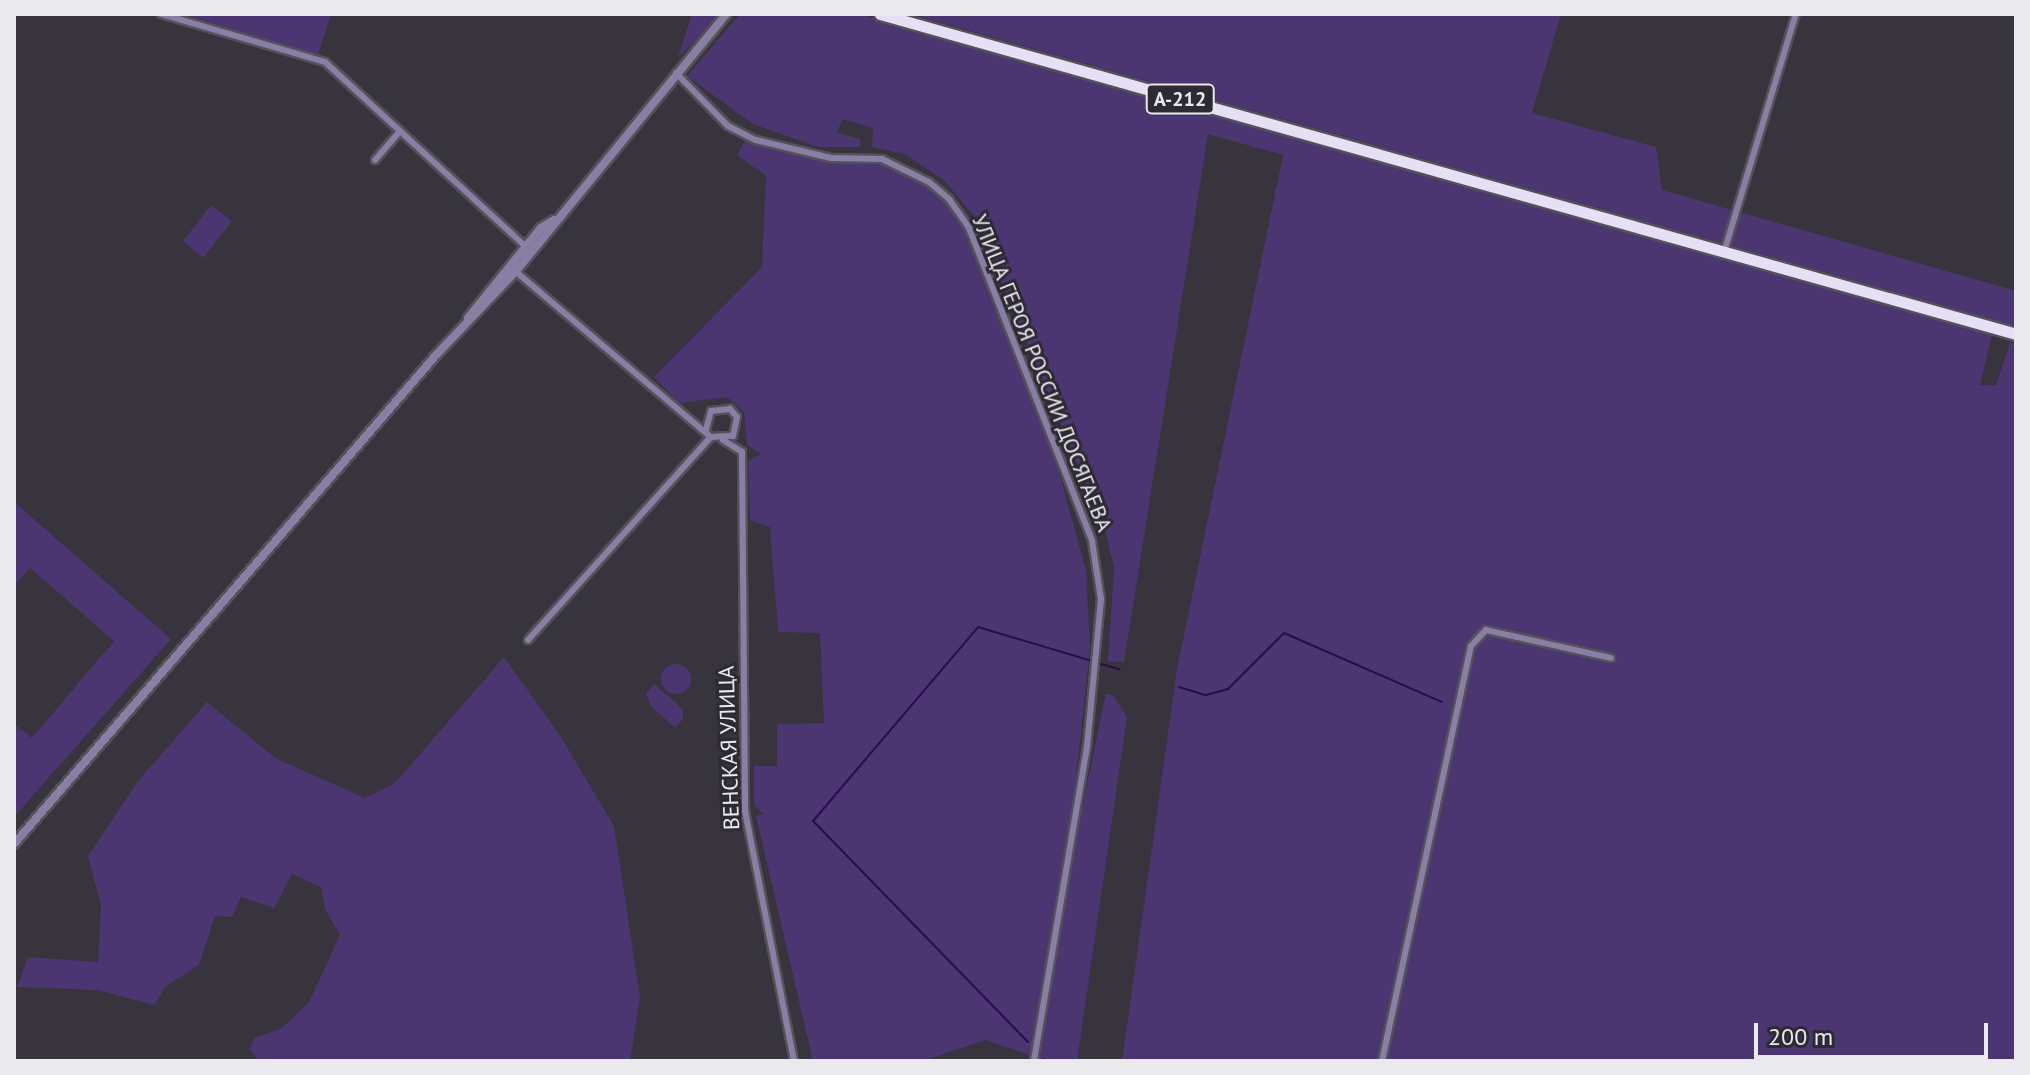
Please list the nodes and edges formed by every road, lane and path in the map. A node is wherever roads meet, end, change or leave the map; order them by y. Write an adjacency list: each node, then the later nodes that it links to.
1 (161, 14): 6 (street)
2 (726, 14): 5 (street)
3 (880, 14): 10 (highway, А-212)
4 (1796, 14): 10 (street)
5 (676, 73): 8 (street); 19 (street, УЛИЦА ГЕРОЯ РОССИИ ДОСЯГАЕВА)
6 (398, 134): 7 (street); 9 (street)
7 (375, 160)
8 (555, 219): 9 (street); 11 (street)
9 (525, 246): 11 (street)
10 (1724, 252): 12 (highway, А-212)
11 (512, 268): 13 (street); 17 (street)
12 (2014, 330)
13 (709, 434): 14 (street); 14 (street); 15 (street)
14 (723, 440): 18 (street, ВЕНСКАЯ УЛИЦА)
15 (528, 640)
16 (1611, 658): 20 (street)
17 (14, 844)
18 (794, 1061)
19 (1034, 1061)
20 (1382, 1061)

